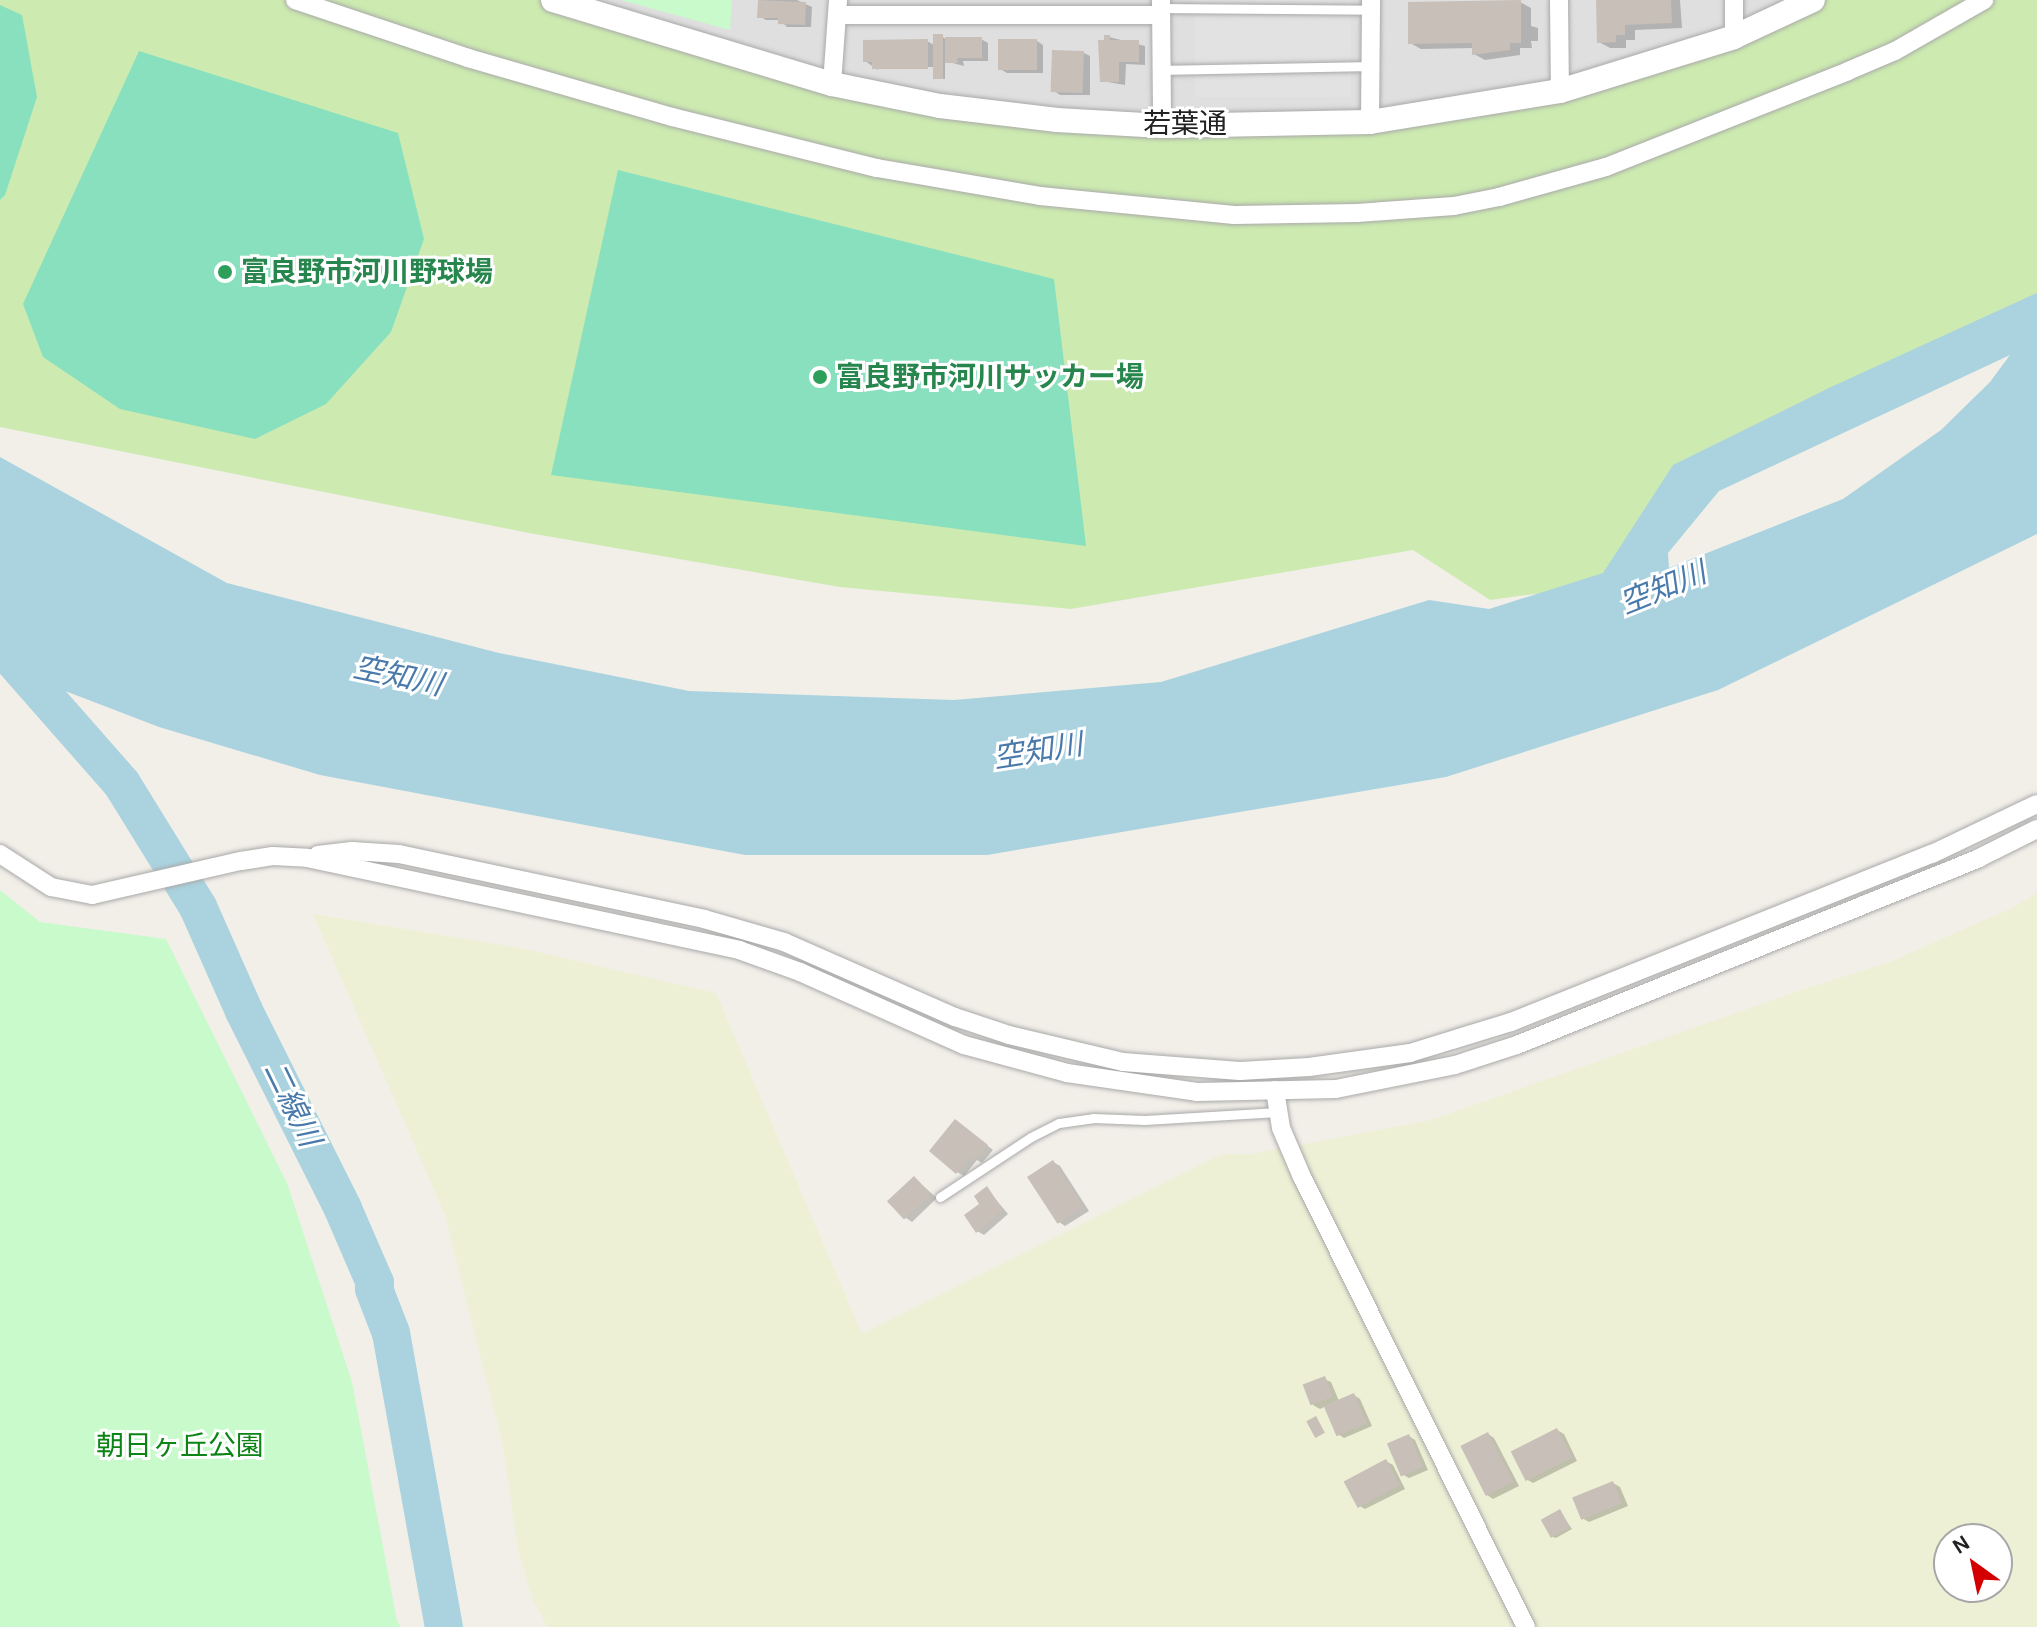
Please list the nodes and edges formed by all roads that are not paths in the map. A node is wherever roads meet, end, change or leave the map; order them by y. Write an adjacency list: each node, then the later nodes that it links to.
1 (295, 0): 5 (street)
2 (1559, 0): 14 (street)
3 (1734, 0): 10 (street)
4 (1813, 0): 10 (street, 若葉通)
5 (1984, 0)
6 (564, 2): 13 (street, 若葉通)
7 (1371, 5): 8 (lane); 11 (street)
8 (1161, 7): 9 (street); 12 (street)
9 (838, 8): 13 (street)
10 (1734, 37): 14 (street, 若葉通)
11 (1370, 66): 12 (lane); 15 (street)
12 (1161, 70): 16 (street)
13 (832, 84): 16 (street, 若葉通)
14 (1560, 91): 15 (street, 若葉通)
15 (1370, 122): 16 (street, 若葉通)
16 (1162, 126)
17 (2037, 804): 20 (street)
18 (2037, 829): 21 (street)
19 (0, 854): 20 (street)
20 (307, 858): 21 (street)
21 (1275, 1090): 22 (street)
22 (1278, 1112): 23 (lane); 24 (street)
23 (940, 1197)
24 (1526, 1627)

